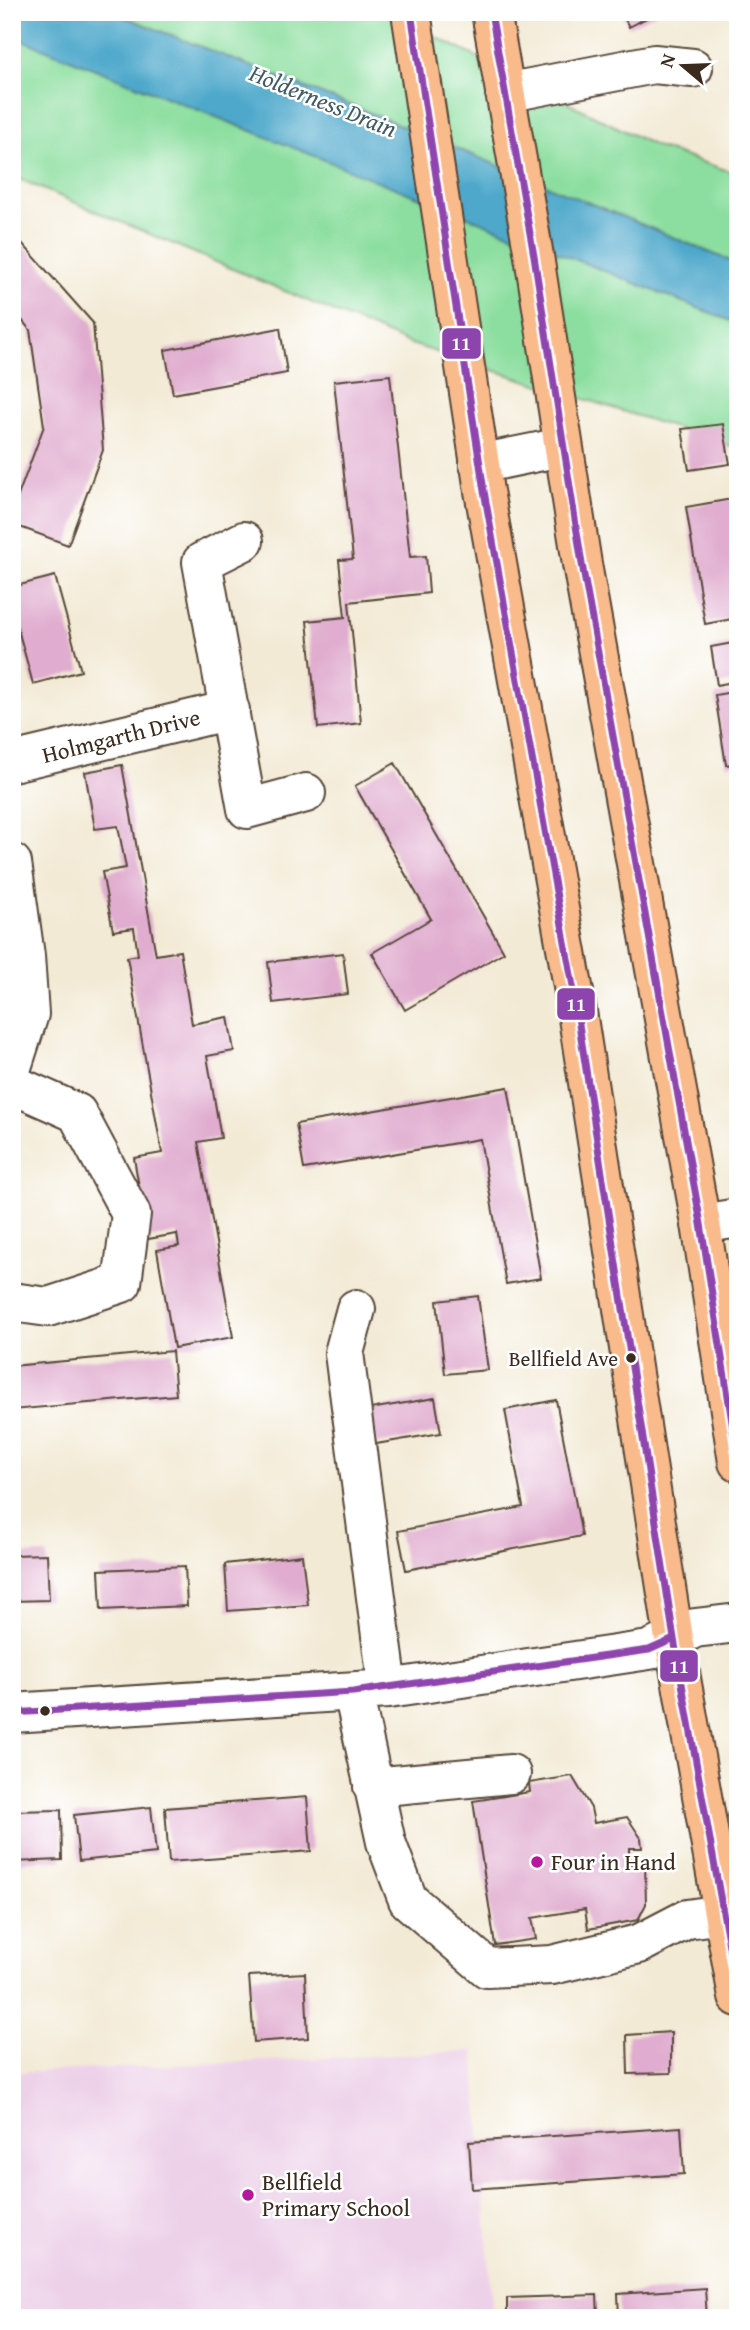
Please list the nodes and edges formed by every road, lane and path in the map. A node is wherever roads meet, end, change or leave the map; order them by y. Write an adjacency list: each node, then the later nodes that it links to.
1 (411, 12): 6 (highway)
2 (491, 12): 4 (highway)
3 (693, 68): 4 (street)
4 (505, 93): 5 (highway)
5 (562, 447): 6 (street); 15 (highway)
6 (479, 464): 20 (highway)
7 (244, 541): 8 (street, Holmgarth Drive)
8 (230, 710): 9 (street, Holmgarth Drive); 10 (street, Holmgarth Drive)
9 (12, 762)
10 (306, 793)
11 (12, 863): 12 (street)
12 (12, 1067)
13 (12, 1084): 16 (street)
14 (738, 1218): 15 (street)
15 (701, 1224): 18 (highway)
16 (12, 1303)
17 (356, 1309): 21 (street)
18 (738, 1462)
19 (738, 1623): 20 (street)
20 (674, 1639): 21 (street); 25 (highway)
21 (370, 1691): 22 (street); 24 (street)
22 (12, 1713)
23 (511, 1774): 24 (street)
24 (373, 1787): 25 (street)
25 (722, 1914): 26 (highway)
26 (738, 1997)

